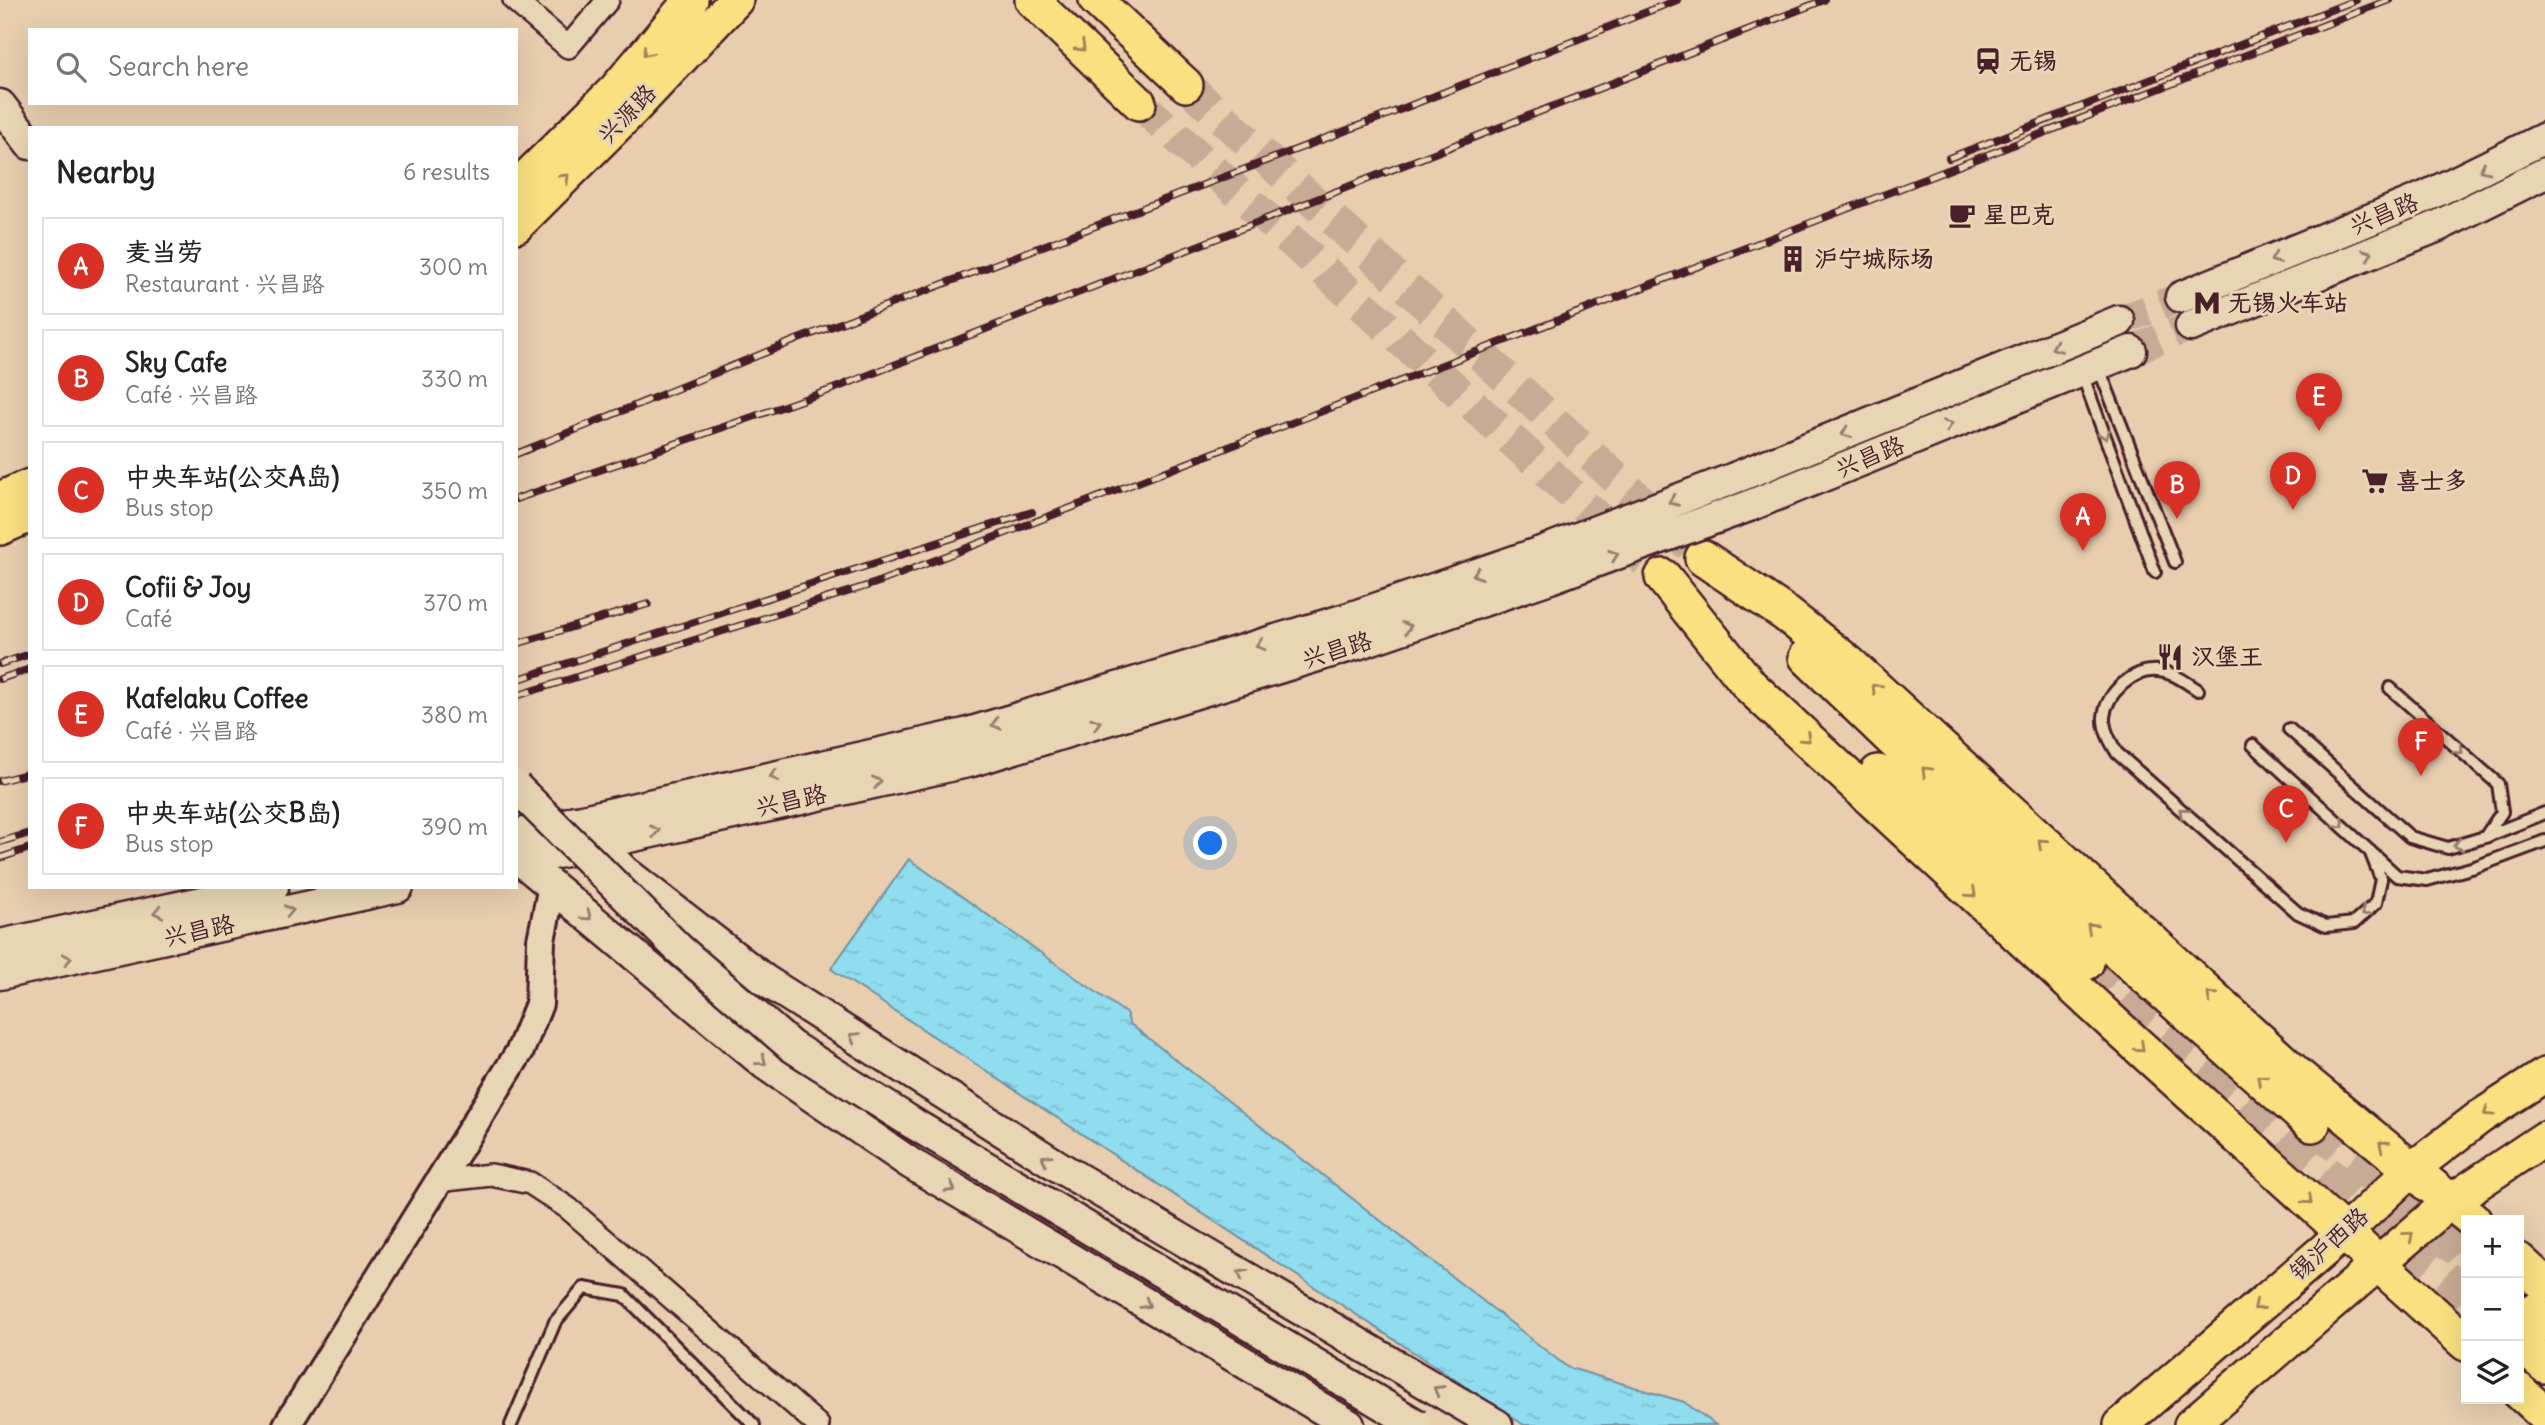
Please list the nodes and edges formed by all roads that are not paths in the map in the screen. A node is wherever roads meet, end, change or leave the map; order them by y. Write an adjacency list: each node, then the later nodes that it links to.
1 (514, 0): 2 (street)
2 (608, 0)
3 (691, 0): 13 (main road, 兴源路, one-way to 13)
4 (736, 0): 14 (main road, 兴源路, one-way to 4)
5 (1032, 0): 8 (main road, one-way to 8)
6 (1096, 0): 7 (main road)
7 (1185, 85)
8 (1139, 103)
9 (0, 105): 11 (main road)
10 (2545, 138): 15 (main road, 兴昌路, one-way to 15)
11 (28, 141)
12 (2545, 173): 17 (main road, 兴昌路, one-way to 12)
13 (518, 186)
14 (518, 224)
15 (2181, 297)
16 (2119, 321): 25 (main road, 兴昌路, one-way to 25, bridge)
17 (2191, 326)
18 (2130, 351): 19 (main road, 兴昌路)
19 (2089, 368): 24 (lane); 25 (main road, 兴昌路, one-way to 19, bridge); 26 (lane, one-way to 26)
20 (28, 487): 21 (main road)
21 (0, 499)
22 (28, 516): 23 (main road)
23 (0, 528)
24 (2175, 562)
25 (1546, 565): 33 (main road, 兴昌路, one-way to 33); 36 (main road, 兴昌路, one-way to 25)
26 (2155, 572)
27 (2390, 688): 34 (lane, one-way to 34)
28 (2198, 690): 37 (lane, one-way to 28)
29 (2289, 729): 34 (lane, one-way to 29)
30 (2253, 745): 37 (lane, one-way to 37)
31 (518, 789): 66 (main road, bridge)
32 (2545, 813): 34 (lane)
33 (575, 821): 36 (main road); 38 (main road, 兴昌路)
34 (2485, 837)
35 (2545, 841): 37 (lane)
36 (598, 844): 39 (main road, 兴昌路); 67 (main road, one-way to 36)
37 (2370, 851)
38 (518, 852)
39 (518, 853)
40 (518, 854): 41 (main road)
41 (552, 887): 51 (street); 65 (main road, one-way to 65)
42 (264, 889): 44 (main road, 兴昌路, one-way to 44)
43 (389, 889): 46 (main road, 兴昌路, one-way to 43)
44 (0, 946)
45 (2086, 962): 53 (highway, one-way to 53)
46 (0, 974)
47 (2545, 1075): 50 (main road, 锡沪西路, one-way to 50)
48 (2312, 1124): 50 (highway)
49 (2545, 1138): 52 (main road, 锡沪西路)
50 (2412, 1169): 52 (highway); 53 (main road, 锡沪西路)
51 (437, 1181): 61 (street); 64 (street)
52 (2462, 1211): 54 (main road, 锡沪西路, one-way to 52)
53 (2344, 1233): 54 (highway); 68 (main road, 锡沪西路, one-way to 68)
54 (2377, 1262): 57 (highway); 69 (main road, 锡沪西路)
55 (2524, 1278): 56 (highway)
56 (2535, 1316): 58 (highway)
57 (2464, 1341)
58 (2545, 1365)
59 (2524, 1396): 60 (highway)
60 (2545, 1415)
61 (287, 1425)
62 (511, 1425): 63 (lane)
63 (754, 1425)
64 (818, 1425)
65 (1349, 1425)
66 (1417, 1425)
67 (1497, 1425)
68 (2121, 1425)
69 (2191, 1425)

